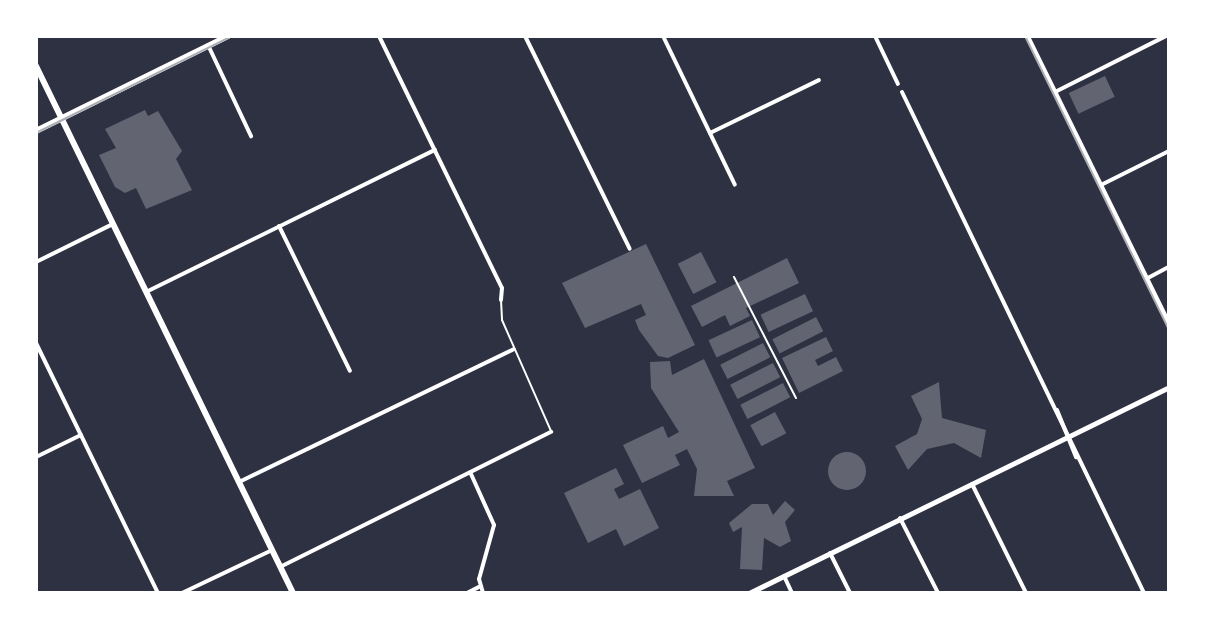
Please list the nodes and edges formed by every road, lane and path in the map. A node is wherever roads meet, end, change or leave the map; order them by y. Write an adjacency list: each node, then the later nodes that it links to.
1 (228, 36): 8 (main road)
2 (379, 36): 19 (street)
3 (525, 36): 25 (street)
4 (663, 36): 17 (street)
5 (875, 36): 12 (street)
6 (1027, 36): 14 (street)
7 (1166, 36): 14 (street)
8 (216, 39): 9 (main road)
9 (208, 45): 15 (main road); 18 (street)
10 (36, 66): 15 (main road)
11 (819, 80): 17 (street)
12 (898, 84)
13 (902, 92): 40 (street)
14 (1055, 92): 22 (street)
15 (62, 118): 16 (main road); 23 (main road)
16 (36, 131)
17 (710, 133): 21 (street)
18 (251, 136)
19 (435, 150): 24 (street); 31 (street)
20 (1169, 151): 22 (street)
21 (735, 185)
22 (1101, 185): 29 (street)
23 (113, 224): 26 (street); 30 (main road)
24 (279, 226): 30 (street); 35 (street)
25 (630, 249)
26 (36, 262)
27 (1169, 267): 29 (street)
28 (734, 277): 37 (lane)
29 (1146, 279): 32 (street)
30 (146, 292): 43 (main road)
31 (501, 300): 34 (lane)
32 (1169, 325)
33 (36, 343): 39 (street)
34 (514, 349): 38 (lane); 43 (street)
35 (350, 371)
36 (1169, 387): 40 (street)
37 (796, 398)
38 (551, 432): 42 (street)
39 (81, 435): 41 (street); 51 (street)
40 (1068, 436): 44 (street); 61 (street)
41 (36, 457)
42 (471, 474): 48 (street); 50 (street)
43 (239, 482): 46 (main road)
44 (972, 484): 45 (street); 60 (street)
45 (900, 518): 47 (street); 59 (street)
46 (272, 550): 48 (main road); 52 (street)
47 (830, 553): 49 (street); 58 (street)
48 (280, 567): 53 (main road)
49 (784, 576): 56 (street); 57 (street)
50 (480, 587): 54 (street); 55 (street)
51 (158, 593)
52 (182, 593)
53 (293, 593)
54 (467, 593)
55 (483, 593)
56 (749, 593)
57 (792, 593)
58 (850, 593)
59 (938, 593)
60 (1026, 593)
61 (1144, 593)

